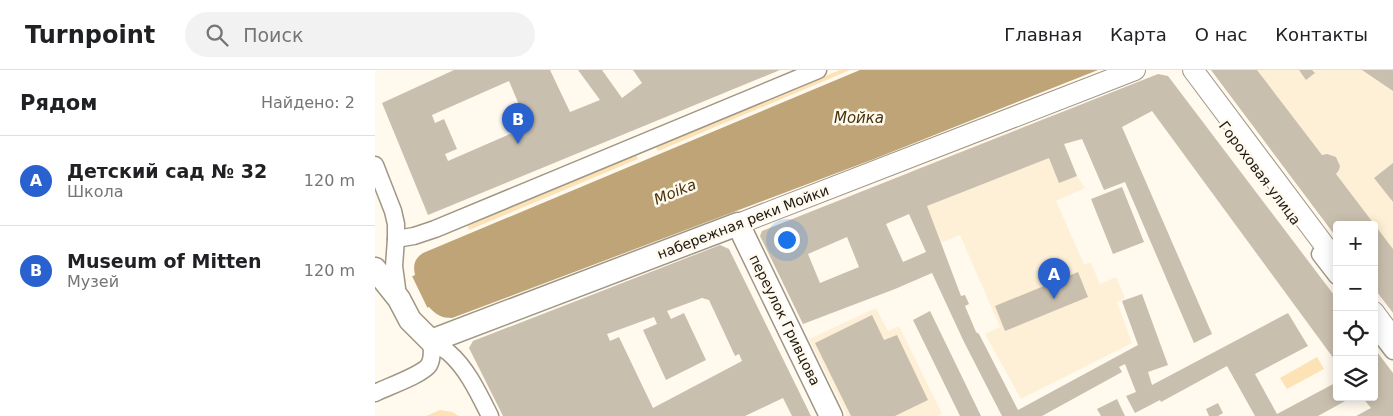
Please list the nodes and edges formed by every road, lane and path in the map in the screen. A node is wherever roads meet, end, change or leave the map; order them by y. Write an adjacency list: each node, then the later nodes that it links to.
1 (818, 70): 8 (street)
2 (1135, 70): 7 (street, набережная реки Мойки)
3 (1183, 70): 10 (street, Гороховая улица)
4 (1193, 70): 9 (street, Гороховая улица)
5 (375, 165): 6 (street)
6 (379, 179): 8 (street)
7 (738, 224): 15 (main road, набережная реки Мойки); 19 (main road, переулок Гривцова)
8 (396, 239): 11 (street)
9 (1333, 257)
10 (1333, 271)
11 (393, 291): 15 (main road)
12 (1378, 317): 14 (street)
13 (1378, 331): 16 (street)
14 (1393, 338)
15 (431, 341): 17 (street); 18 (street)
16 (1393, 351)
17 (375, 393)
18 (490, 416)
19 (831, 416)

